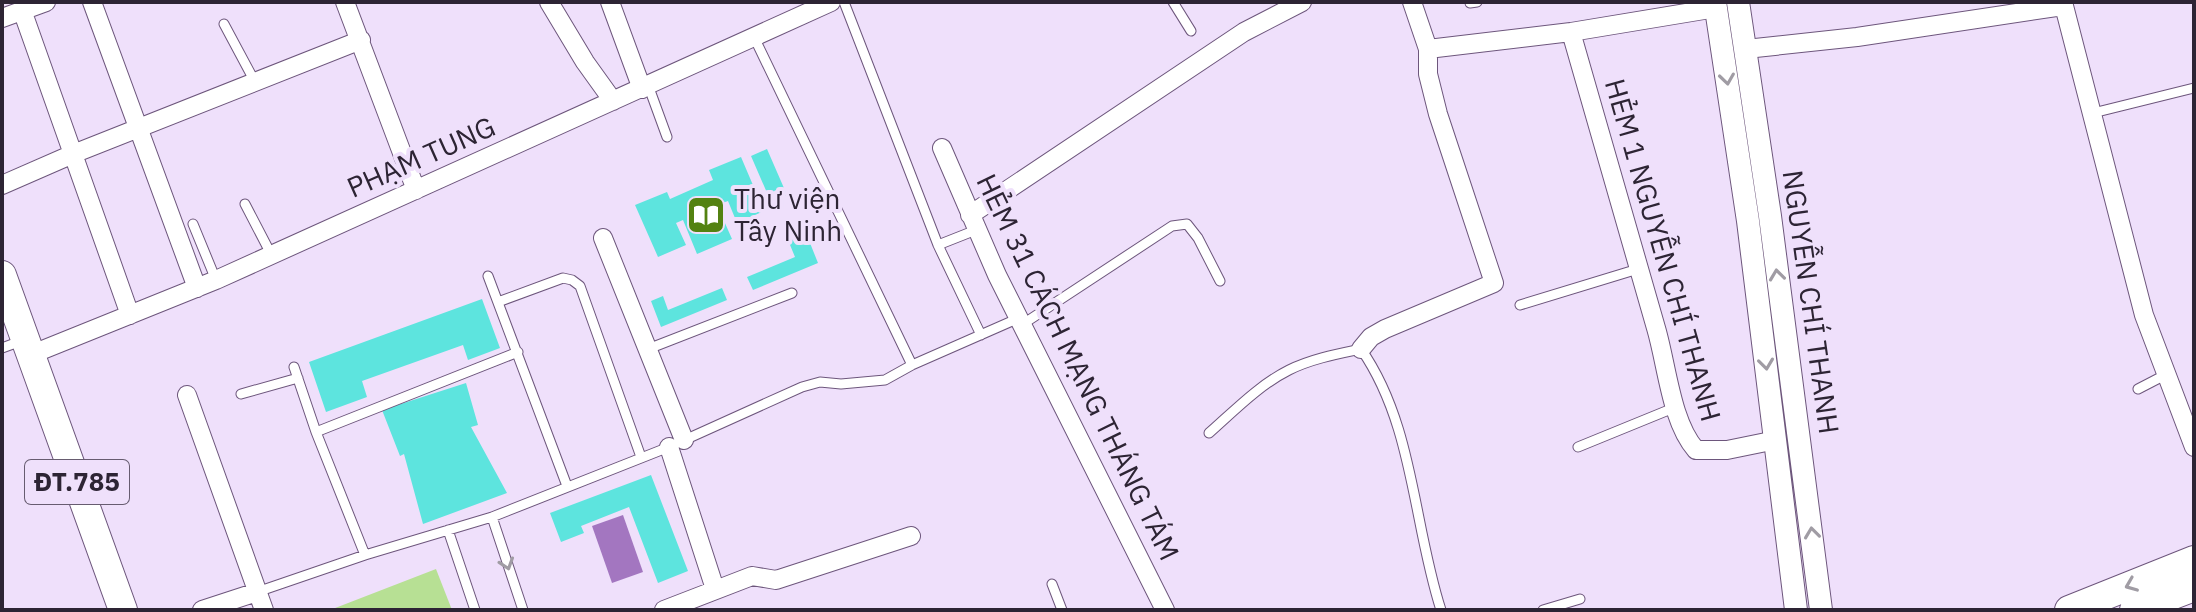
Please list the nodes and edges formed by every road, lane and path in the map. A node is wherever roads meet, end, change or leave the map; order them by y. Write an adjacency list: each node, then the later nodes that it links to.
1 (46, 2): 14 (street)
2 (92, 2): 28 (street)
3 (345, 2): 20 (street)
4 (549, 2): 26 (street)
5 (610, 2): 24 (street)
6 (831, 2): 19 (street, PHẠM TUNG)
7 (844, 2): 39 (lane)
8 (1173, 2): 17 (lane)
9 (1302, 2): 36 (street)
10 (1412, 2): 21 (street)
11 (1738, 3): 13 (street); 22 (street, NGUYỄN CHÍ THANH)
12 (2063, 4): 22 (street); 27 (street)
13 (1716, 5): 18 (street); 35 (street, NGUYỄN CHÍ THANH, one-way to 35)
14 (22, 10): 15 (street); 31 (street)
15 (2, 18)
16 (224, 24): 23 (lane)
17 (1191, 31)
18 (1571, 32): 21 (street); 41 (street, HẺM 1 NGUYỄN CHÍ THANH)
19 (754, 37): 24 (street, PHẠM TUNG); 57 (lane)
20 (361, 40): 23 (street); 33 (street)
21 (1428, 49): 55 (street)
22 (1746, 49): 35 (street, NGUYỄN CHÍ THANH)
23 (255, 82): 28 (street)
24 (645, 87): 26 (street, PHẠM TUNG); 29 (lane)
25 (2194, 88): 27 (lane)
26 (613, 101): 33 (street, PHẠM TUNG)
27 (2093, 113): 59 (street)
28 (138, 128): 31 (street); 46 (street)
29 (667, 137)
30 (942, 148): 36 (street, HẺM 31 CÁCH MẠNG THÁNG TÁM)
31 (73, 154): 32 (street); 50 (street)
32 (2, 185)
33 (416, 190): 40 (street, PHẠM TUNG)
34 (245, 204): 40 (lane)
35 (1759, 218): 67 (street, NGUYỄN CHÍ THANH, one-way to 67); 73 (street, NGUYỄN CHÍ THANH, one-way to 35)
36 (973, 222): 39 (lane); 51 (street, HẺM 31 CÁCH MẠNG THÁNG TÁM)
37 (193, 224): 44 (lane)
38 (603, 238): 54 (street)
39 (938, 245): 52 (lane)
40 (271, 254): 44 (street, PHẠM TUNG)
41 (1638, 269): 49 (lane); 64 (street, HẺM 1 NGUYỄN CHÍ THANH)
42 (2, 275): 53 (main road, ĐT.785)
43 (488, 276): 48 (lane)
44 (216, 280): 46 (street, PHẠM TUNG)
45 (1220, 281): 51 (lane)
46 (197, 288): 50 (street, PHẠM TUNG)
47 (792, 293): 54 (lane)
48 (498, 302): 56 (lane); 71 (lane)
49 (1520, 305)
50 (130, 315): 53 (street, PHẠM TUNG)
51 (1021, 321): 52 (lane); 91 (street, HẺM 31 CÁCH MẠNG THÁNG TÁM)
52 (981, 335): 57 (lane)
53 (19, 348): 85 (main road, ĐT.785)
54 (648, 349): 68 (street)
55 (1361, 349): 66 (lane); 92 (lane)
56 (518, 352): 65 (lane); 72 (lane)
57 (912, 365): 68 (lane)
58 (294, 367): 60 (lane)
59 (2167, 374): 61 (lane); 70 (street)
60 (298, 378): 62 (lane); 65 (lane)
61 (2138, 389)
62 (241, 394)
63 (187, 395): 84 (street)
64 (1676, 407): 67 (street, HẺM 1 NGUYỄN CHÍ THANH); 69 (lane)
65 (316, 432): 78 (lane)
66 (1209, 433)
67 (1776, 440): 74 (street, NGUYỄN CHÍ THANH)
68 (677, 444): 71 (lane); 82 (street)
69 (1578, 447)
70 (2194, 447)
71 (641, 457): 72 (lane)
72 (567, 486): 75 (lane)
73 (1807, 493): 74 (street); 95 (street, NGUYỄN CHÍ THANH, one-way to 73)
74 (1784, 497): 94 (street, NGUYỄN CHÍ THANH)
75 (492, 517): 76 (lane); 88 (lane, one-way to 88)
76 (448, 530): 78 (lane); 87 (lane)
77 (911, 536): 82 (street)
78 (365, 555): 84 (lane)
79 (2194, 560): 96 (main road, one-way to 96)
80 (1052, 584): 90 (lane)
81 (2194, 587): 97 (main road)
82 (715, 589): 89 (street)
83 (1580, 599): 93 (lane)
84 (261, 601): 86 (street)
85 (123, 610)
86 (202, 610)
87 (475, 610)
88 (523, 610)
89 (664, 610)
90 (1062, 610)
91 (1165, 610)
92 (1441, 610)
93 (1543, 610)
94 (1796, 610)
95 (1821, 610)
96 (2069, 610)
97 (2134, 610)

